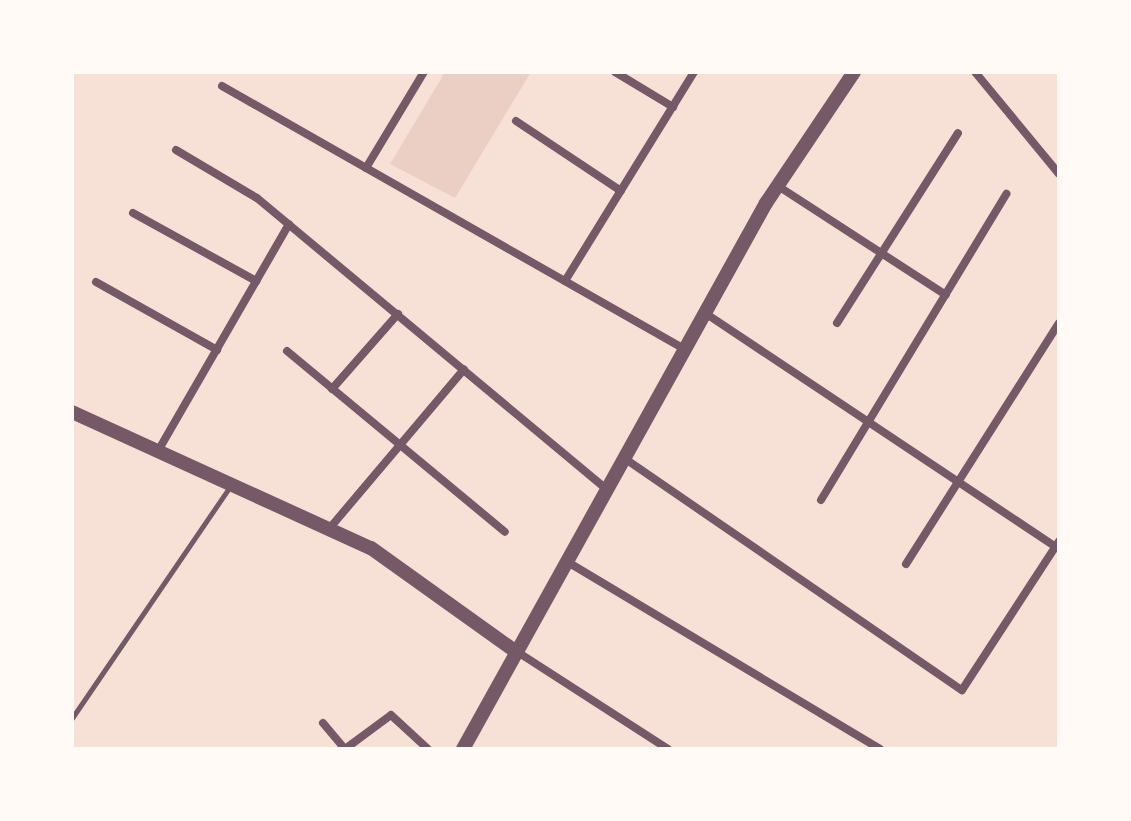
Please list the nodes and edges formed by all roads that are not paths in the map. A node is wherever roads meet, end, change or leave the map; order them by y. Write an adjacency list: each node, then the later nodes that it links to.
1 (424, 72): 11 (street)
2 (615, 72): 7 (street)
3 (694, 72): 7 (street)
4 (854, 72): 13 (street)
5 (975, 72): 12 (street)
6 (222, 86): 11 (street)
7 (673, 107): 14 (street)
8 (516, 121): 14 (street)
9 (958, 133): 18 (street)
10 (176, 150): 17 (street)
11 (366, 168): 20 (street)
12 (1059, 174)
13 (778, 186): 18 (street); 23 (street)
14 (621, 191): 20 (street)
15 (1006, 194): 22 (street)
16 (133, 213): 19 (street)
17 (289, 224): 19 (street); 24 (street)
18 (882, 253): 22 (street); 25 (street)
19 (256, 281): 27 (street)
20 (565, 281): 28 (street)
21 (96, 282): 27 (street)
22 (946, 295): 33 (street)
23 (705, 313): 28 (street); 33 (street)
24 (398, 314): 30 (street); 31 (street)
25 (837, 323)
26 (1059, 323): 38 (street)
27 (217, 350): 35 (street)
28 (686, 350): 36 (street)
29 (287, 351): 31 (street)
30 (464, 369): 34 (street); 39 (street)
31 (332, 389): 34 (street)
32 (72, 412): 35 (street)
33 (870, 423): 38 (street); 40 (street)
34 (400, 445): 41 (street); 42 (street)
35 (158, 451): 37 (street)
36 (624, 458): 39 (street); 43 (street)
37 (231, 484): 41 (street); 47 (lane)
38 (963, 484): 43 (street); 45 (street)
39 (607, 490): 44 (street)
40 (821, 500)
41 (329, 529): 46 (street)
42 (505, 532)
43 (1058, 545)
44 (566, 561): 46 (street); 52 (street)
45 (906, 564)
46 (515, 651): 49 (street); 51 (street)
47 (72, 718)
48 (323, 723): 50 (street)
49 (468, 747)
50 (428, 749)
51 (668, 749)
52 (880, 749)

